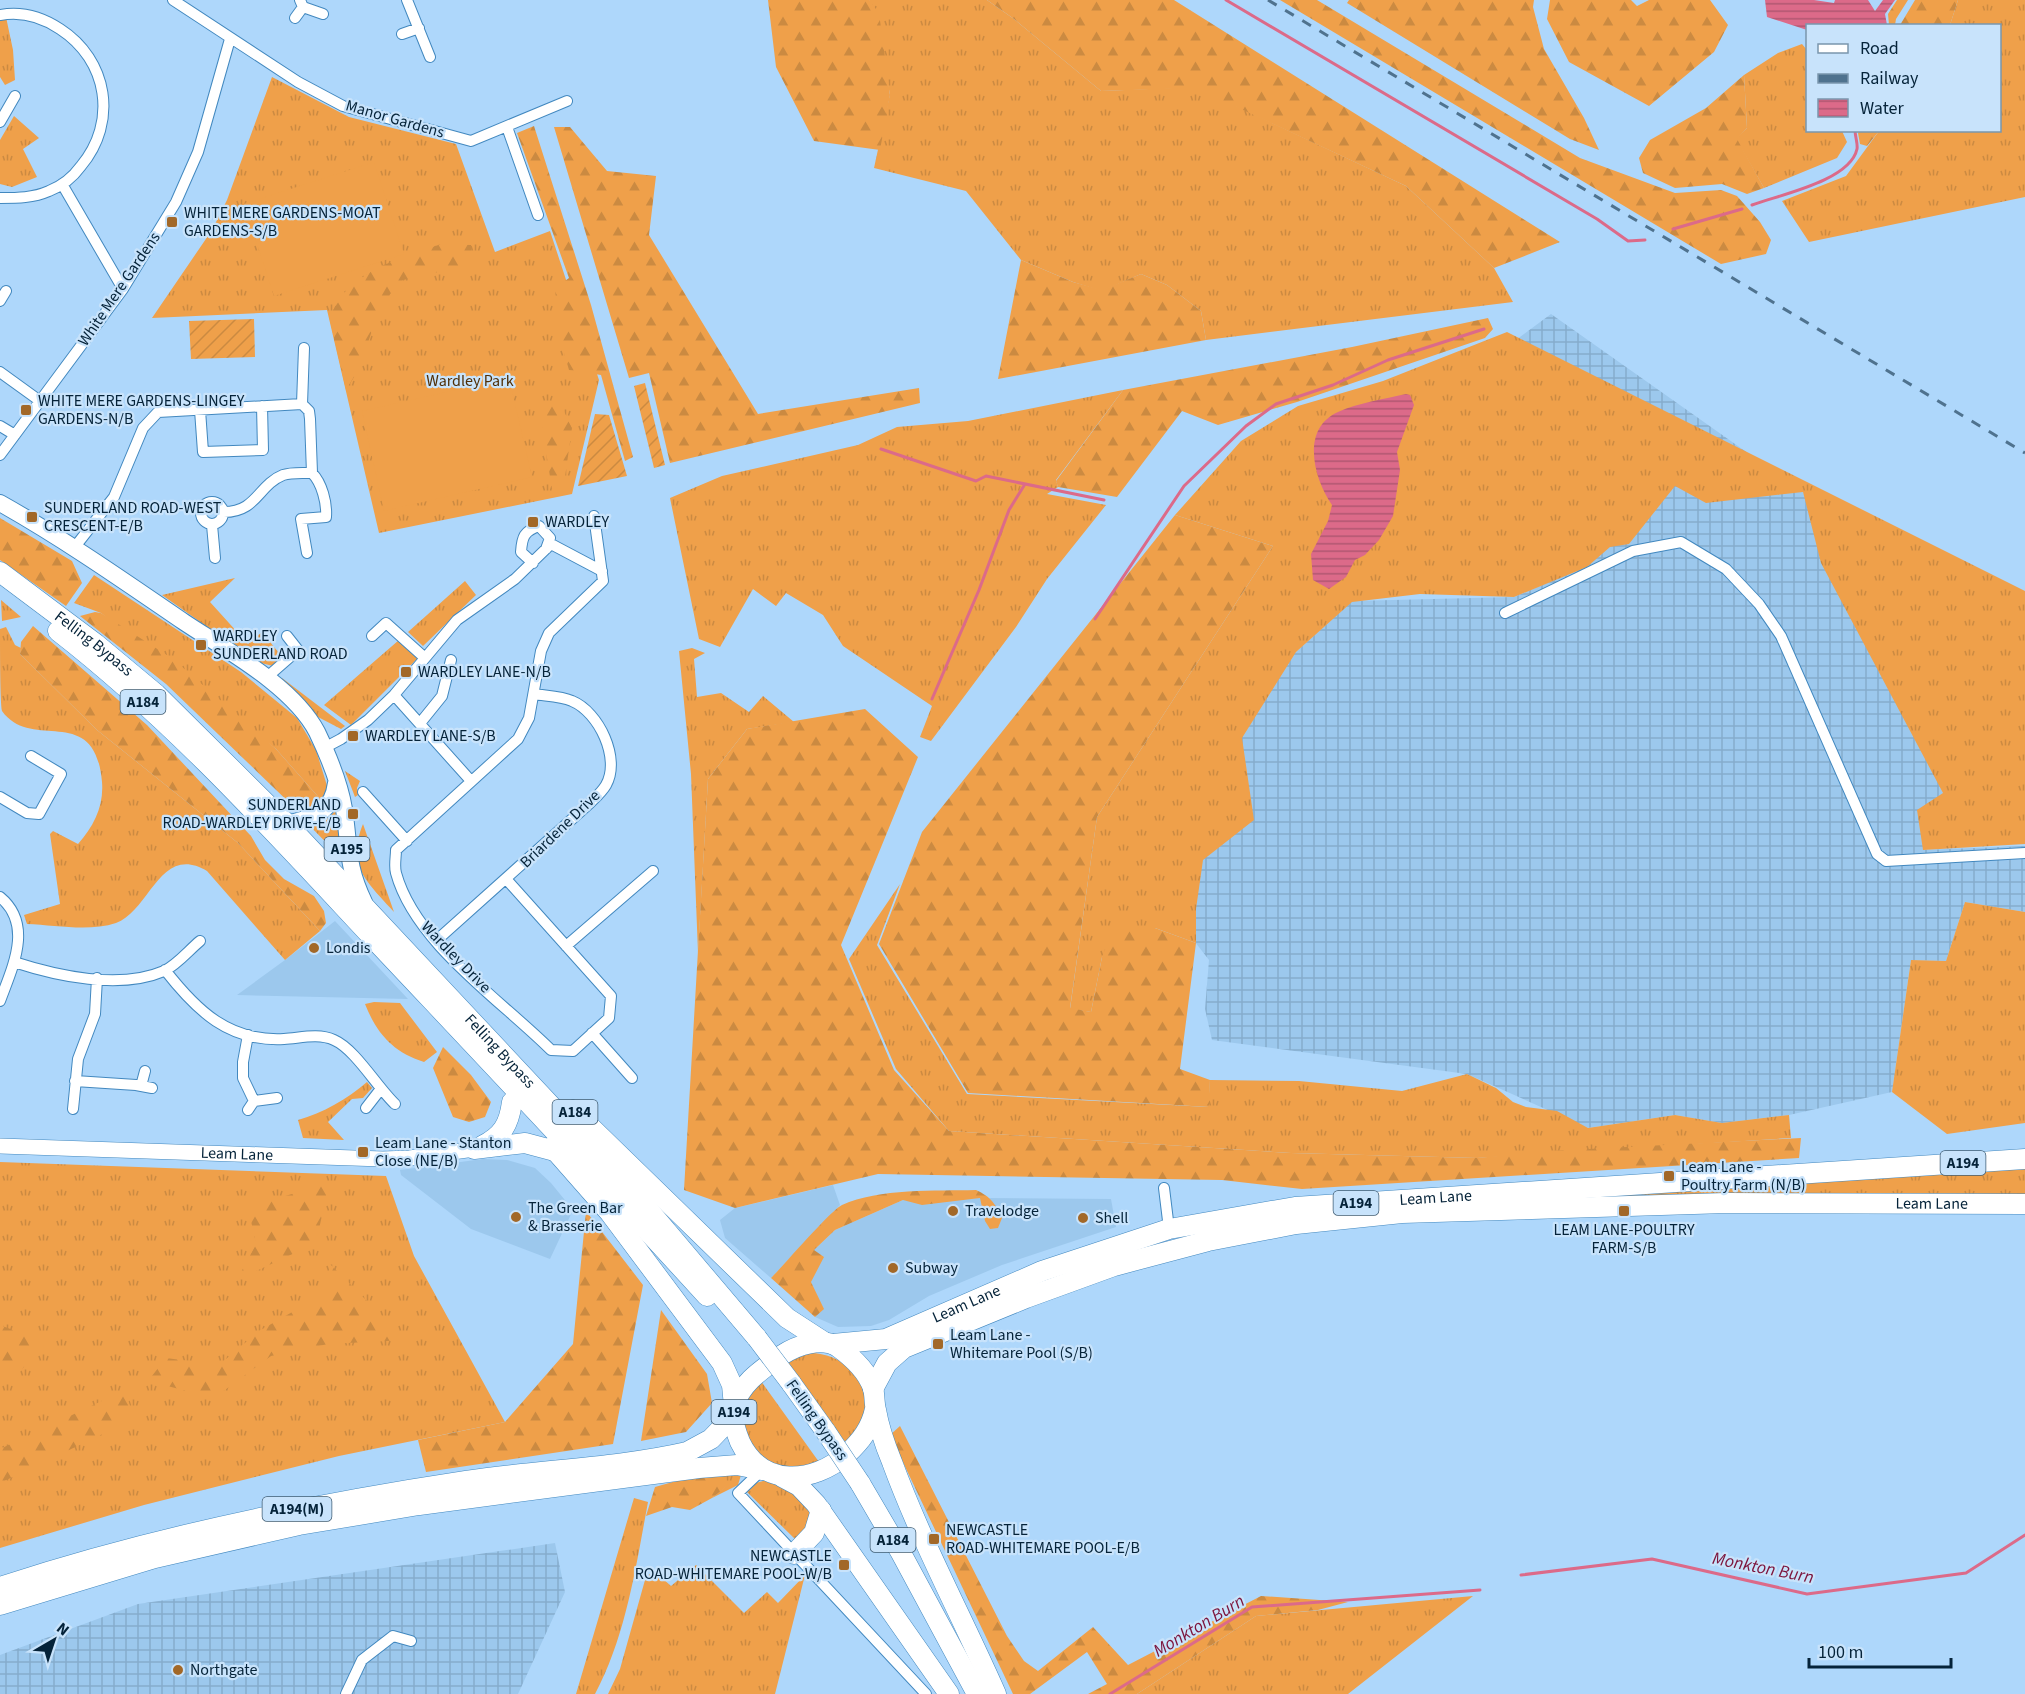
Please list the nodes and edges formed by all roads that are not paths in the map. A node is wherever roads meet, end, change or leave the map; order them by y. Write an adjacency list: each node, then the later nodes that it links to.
1 (173, 0): 9 (street, Manor Gardens)
2 (407, 0): 7 (street)
3 (301, 4): 4 (street); 6 (street)
4 (323, 14)
5 (0, 15): 15 (street)
6 (294, 18)
7 (419, 28): 8 (street); 10 (street)
8 (402, 33)
9 (230, 39): 14 (street, Manor Gardens); 18 (street, White Mere Gardens)
10 (430, 57)
11 (15, 96): 13 (street)
12 (567, 101): 14 (street, Manor Gardens)
13 (0, 122)
14 (507, 127): 17 (street)
15 (62, 184): 16 (street); 18 (street)
16 (0, 198)
17 (538, 215)
18 (123, 289): 23 (street, White Mere Gardens)
19 (6, 291): 20 (street)
20 (0, 301)
21 (304, 348): 24 (street)
22 (0, 372): 23 (street)
23 (40, 401): 28 (street, White Mere Gardens)
24 (302, 405): 25 (street); 30 (street)
25 (262, 406): 26 (street); 26 (street)
26 (201, 410): 35 (street)
27 (0, 426): 28 (street)
28 (15, 435): 29 (street, White Mere Gardens)
29 (0, 455)
30 (312, 473): 32 (street); 37 (street)
31 (0, 503): 35 (main road, A195)
32 (224, 512): 34 (street); 34 (street)
33 (594, 516): 40 (street)
34 (212, 525): 38 (street)
35 (74, 548): 48 (main road, A195)
36 (546, 549): 39 (street); 39 (street); 40 (street)
37 (307, 553)
38 (215, 558)
39 (533, 563): 46 (street)
40 (602, 571): 49 (street, Wardley Drive)
41 (0, 572): 58 (highway, Felling Bypass / A184)
42 (0, 588): 72 (highway, Felling Bypass / A184)
43 (1505, 613): 60 (street)
44 (287, 636): 48 (street)
45 (372, 636): 46 (street)
46 (425, 658): 50 (street)
47 (451, 660): 51 (street)
48 (266, 678): 52 (main road, A195)
49 (534, 694): 54 (street, Wardley Drive); 62 (street, Briardene Drive)
50 (394, 695): 51 (street); 52 (street)
51 (421, 722): 54 (street)
52 (324, 748): 55 (main road, A195)
53 (31, 756): 57 (street)
54 (471, 781): 59 (street, Wardley Drive)
55 (336, 782): 58 (main road, A195); 64 (main road, A195)
56 (363, 792): 59 (street)
57 (0, 797)
58 (287, 824): 64 (highway, Felling Bypass / A184)
59 (407, 841): 65 (street, Wardley Drive)
60 (2025, 853)
61 (653, 872): 67 (street)
62 (507, 880): 65 (street, Briardene Drive); 67 (street, Wardley Drive)
63 (0, 897): 68 (street)
64 (370, 914): 75 (highway, Felling Bypass / A184)
65 (437, 940): 73 (street, Wardley Drive)
66 (200, 941): 69 (street)
67 (566, 945): 73 (street, Wardley Drive)
68 (14, 962): 70 (street); 71 (street)
69 (165, 970): 70 (street); 74 (street)
70 (97, 978): 78 (street)
71 (0, 1001)
72 (440, 1010): 81 (highway, A184); 91 (highway, Felling Bypass / A184)
73 (592, 1033): 77 (street)
74 (248, 1035): 79 (street); 80 (street)
75 (492, 1043): 91 (highway, Felling Bypass / A184); 93 (highway, A184)
76 (146, 1071): 78 (street)
77 (632, 1078)
78 (75, 1082): 84 (street)
79 (380, 1090): 82 (street); 83 (street)
80 (277, 1098)
81 (512, 1102): 86 (highway); 87 (highway, A184)
82 (395, 1104)
83 (366, 1108)
84 (73, 1109)
85 (0, 1146): 86 (main road, Leam Lane)
86 (474, 1149): 87 (highway)
87 (555, 1151): 96 (highway, A184)
88 (2025, 1159): 92 (highway, Leam Lane / A194)
89 (1164, 1188): 92 (street)
90 (2025, 1204): 94 (highway, Leam Lane / A194)
91 (645, 1217): 100 (highway, Felling Bypass / A184, bridge)
92 (1169, 1229): 93 (highway, Leam Lane / A194)
93 (828, 1343): 94 (highway); 96 (highway, A194)
94 (873, 1389): 95 (highway)
95 (875, 1409): 98 (highway); 111 (highway, A184)
96 (734, 1411): 97 (highway, A194(M)); 98 (highway, A194)
97 (651, 1466): 98 (highway, A194(M)); 99 (highway, A194(M))
98 (771, 1472): 101 (highway, A184); 102 (street)
99 (599, 1473): 103 (highway, A194(M)); 104 (highway, A194(M))
100 (855, 1486): 109 (highway, Felling Bypass / A184); 110 (highway, Felling Bypass / A184)
101 (821, 1510): 102 (highway); 108 (highway, A184)
102 (794, 1554): 107 (street)
103 (0, 1587)
104 (0, 1605)
105 (411, 1641): 106 (street)
106 (346, 1694)
107 (926, 1694)
108 (949, 1694)
109 (964, 1694)
110 (977, 1694)
111 (996, 1694)

